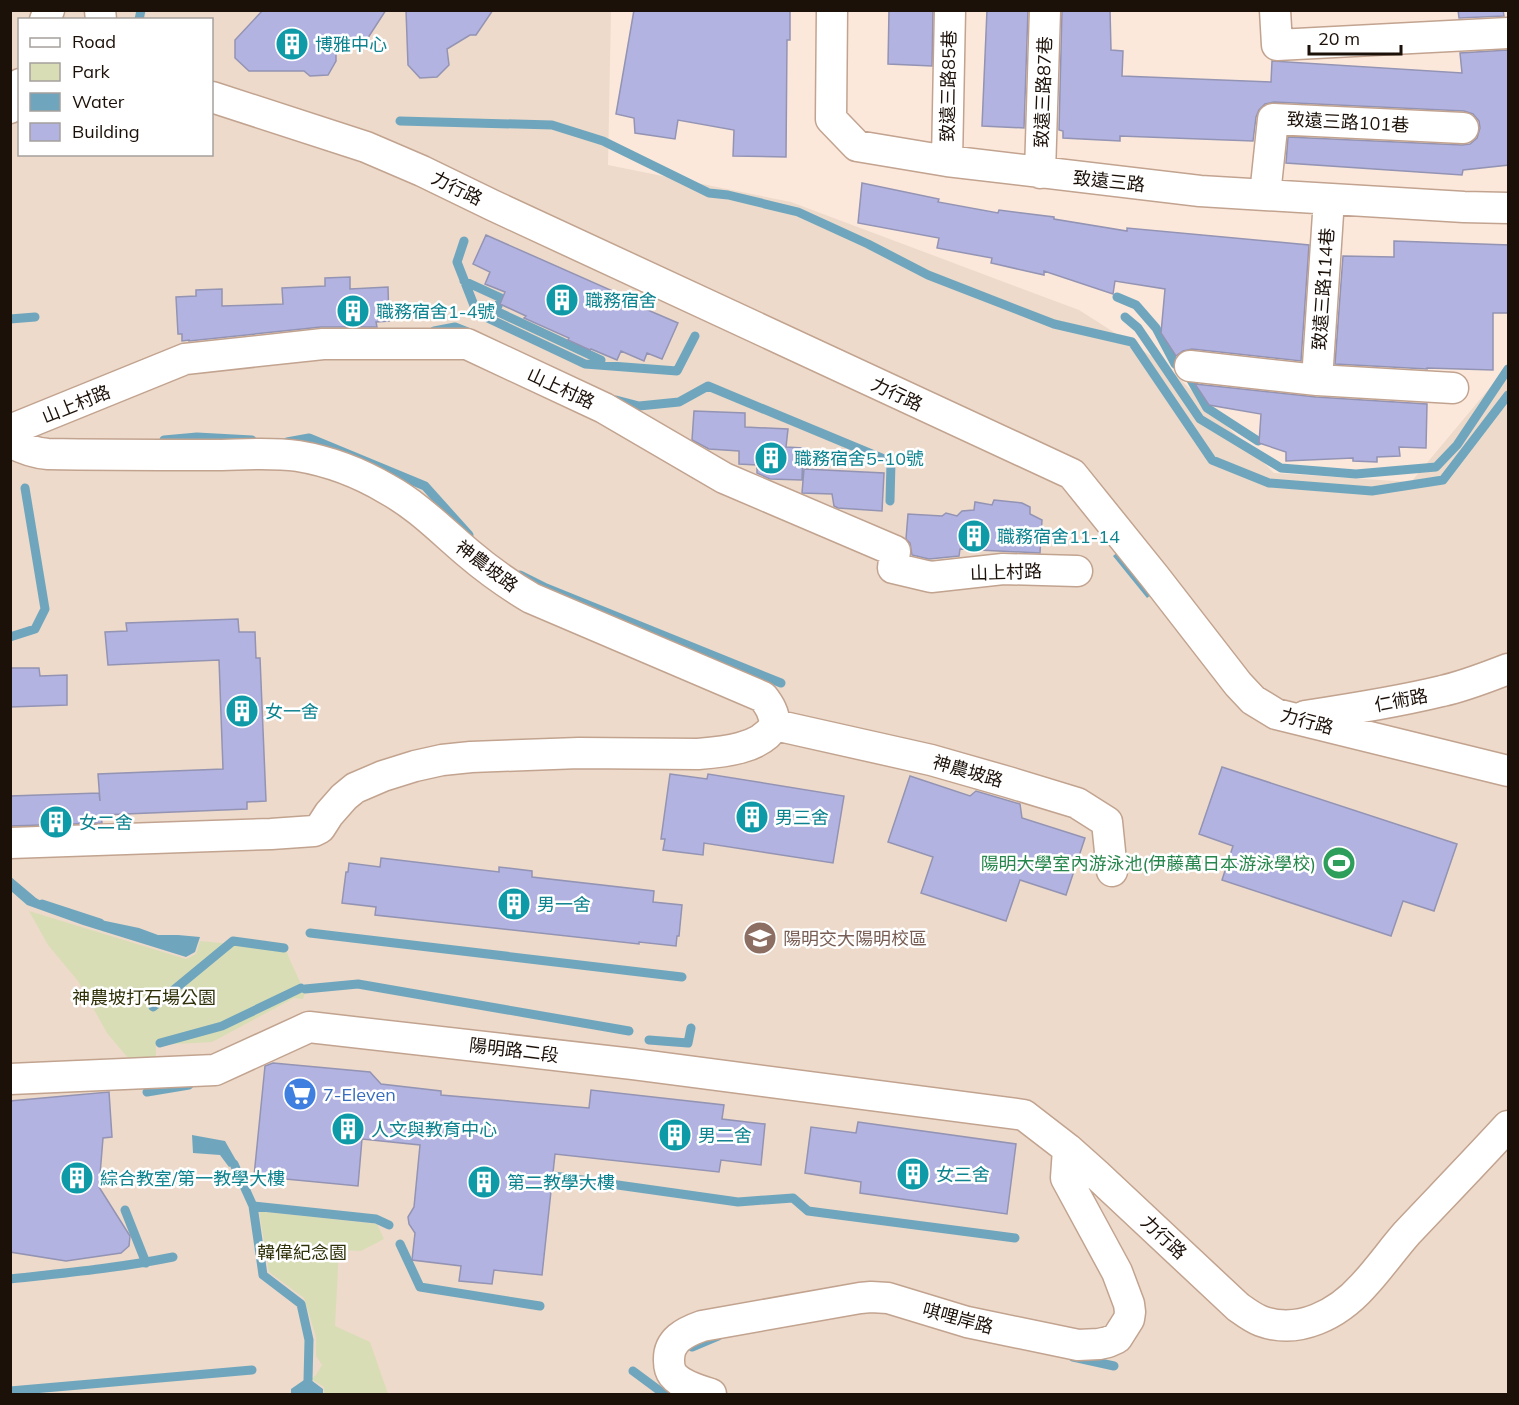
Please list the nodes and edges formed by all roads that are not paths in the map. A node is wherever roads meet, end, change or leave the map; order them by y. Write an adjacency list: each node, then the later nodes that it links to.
1 (832, 10): 10 (street, 致遠三路)
2 (950, 10): 10 (street, 致遠三路85巷)
3 (1045, 10): 11 (street, 致遠三路87巷)
4 (1275, 10): 5 (street)
5 (1509, 33)
6 (18, 89): 8 (street)
7 (213, 97): 22 (street, 力行路)
8 (10, 108)
9 (1463, 128): 12 (street, 致遠三路101巷)
10 (947, 161): 11 (street, 致遠三路)
11 (1040, 173): 12 (street, 致遠三路)
12 (1265, 195): 13 (street, 致遠三路)
13 (1329, 199): 14 (street, 致遠三路); 16 (street, 致遠三路114巷)
14 (1509, 208)
15 (1190, 366): 16 (street)
16 (1317, 380): 17 (street)
17 (1453, 388)
18 (10, 430): 20 (street, 山上村路)
19 (10, 442): 23 (street, 神農坡路)
20 (1077, 571)
21 (1509, 669): 22 (street, 仁術路)
22 (1290, 718): 24 (street, 力行路)
23 (775, 725): 25 (street); 26 (street, 神農坡路)
24 (1509, 771)
25 (10, 843)
26 (1112, 871)
27 (10, 1079): 28 (street, 陽明路二段)
28 (1024, 1115): 30 (street, 力行路)
29 (1509, 1126): 30 (street, 力行路)
30 (1068, 1149): 31 (street, 唭哩岸路)
31 (711, 1395)

